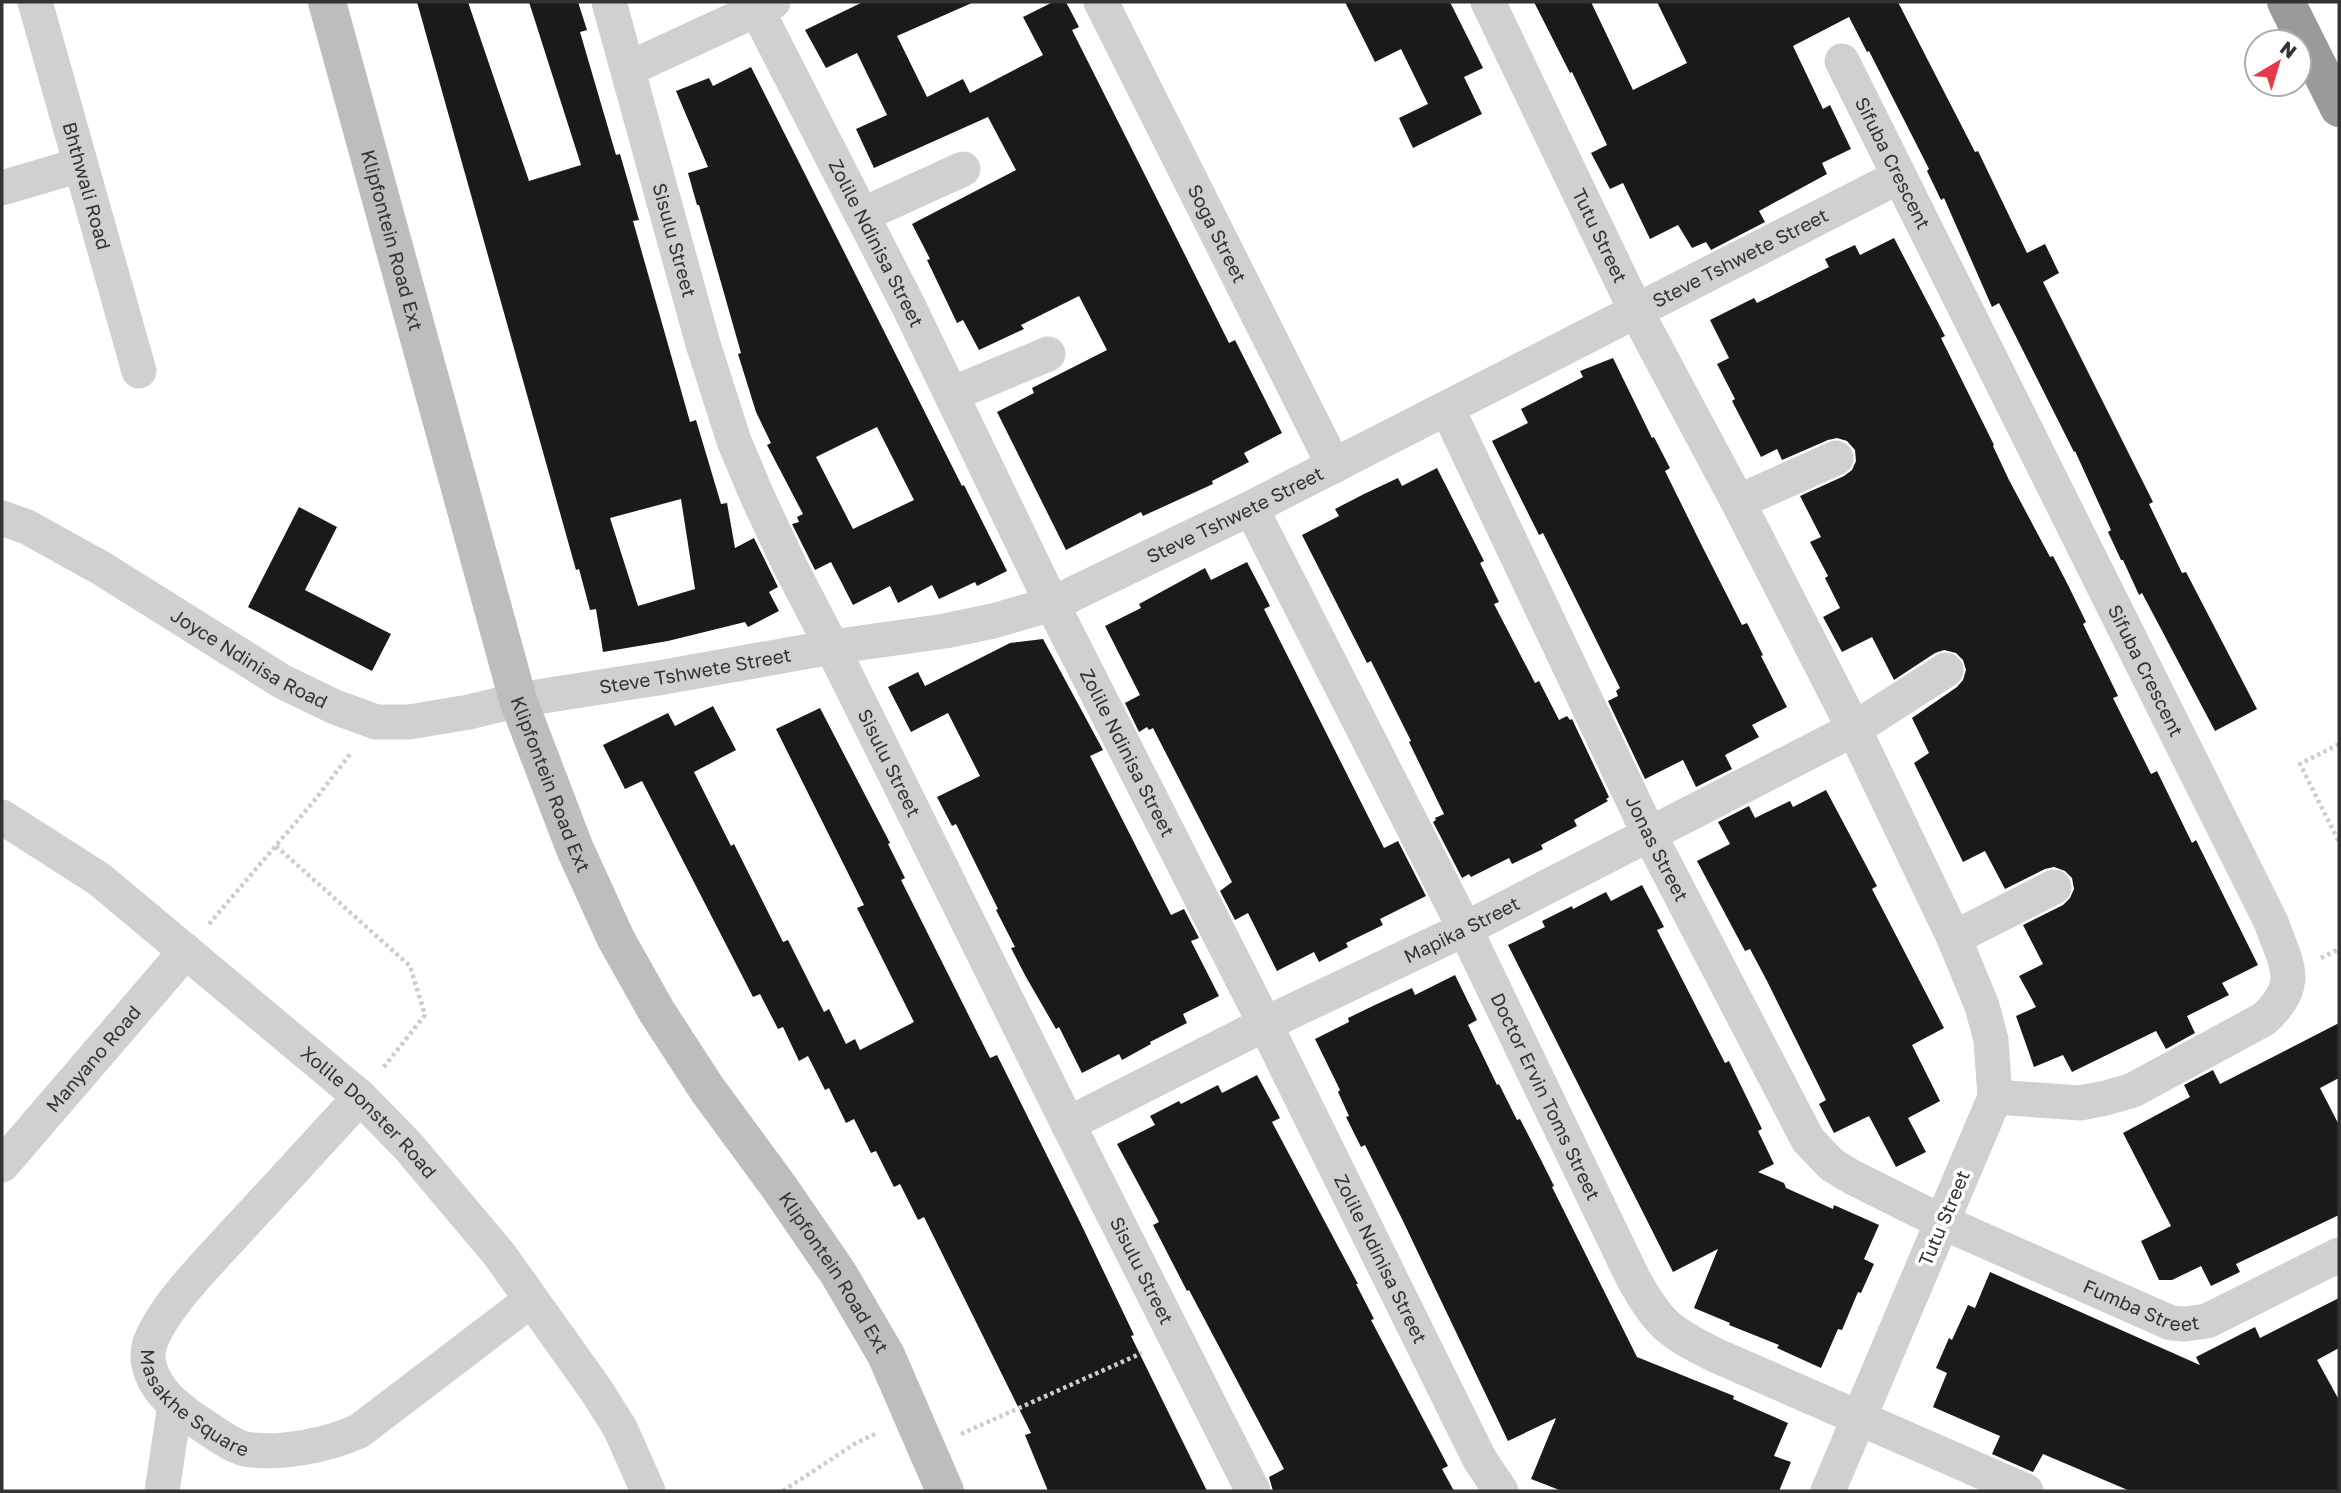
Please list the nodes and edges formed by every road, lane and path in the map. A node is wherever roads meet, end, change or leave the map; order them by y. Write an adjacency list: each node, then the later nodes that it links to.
1 (35, 2): 11 (street, Bhthwali Road)
2 (327, 2): 29 (street, Klipfontein Road Ext)
3 (609, 2): 9 (street, Sisulu Street)
4 (1101, 2): 22 (street, Soga Street)
5 (1488, 2): 16 (street, Tutu Street)
6 (2286, 2): 10 (highway)
7 (765, 6): 9 (street); 15 (street, Zolile Ndinisa Street)
8 (1842, 61): 13 (street, Sifuba Crescent)
9 (628, 69): 27 (street, Sisulu Street)
10 (2339, 108)
11 (80, 165): 14 (street); 18 (street, Bhthwali Road)
12 (963, 169): 15 (street)
13 (1898, 177): 16 (street, Steve Tshwete Street); 43 (street, Sifuba Crescent)
14 (2, 188)
15 (862, 215): 19 (street, Zolile Ndinisa Street)
16 (1637, 313): 20 (street, Steve Tshwete Street); 23 (street, Tutu Street)
17 (1048, 354): 19 (street)
18 (139, 371)
19 (952, 394): 26 (street, Zolile Ndinisa Street)
20 (1447, 408): 22 (street, Steve Tshwete Street); 34 (street, Jonas Street)
21 (1836, 458): 23 (street)
22 (1334, 466): 24 (street, Steve Tshwete Street)
23 (1738, 502): 31 (street, Tutu Street)
24 (1251, 509): 26 (street, Steve Tshwete Street); 38 (street, Doctor Ervin Toms Street)
25 (2, 518): 30 (street, Joyce Ndinisa Road)
26 (1052, 604): 27 (street, Steve Tshwete Street); 41 (street, Zolile Ndinisa Street)
27 (832, 647): 29 (street, Steve Tshwete Street); 44 (street, Sisulu Street)
28 (1946, 670): 31 (street)
29 (518, 700): 30 (street, Joyce Ndinisa Road); 52 (street, Klipfontein Road Ext)
30 (376, 722): 36 (path)
31 (1854, 729): 34 (street, Mapika Street); 39 (street, Tutu Street)
32 (2339, 744): 35 (path)
33 (2, 817): 40 (street, Xolile Donster Road)
34 (1649, 834): 38 (street, Mapika Street); 46 (street, Jonas Street)
35 (2339, 842)
36 (276, 846): 40 (path); 42 (path)
37 (2054, 887): 39 (street)
38 (1465, 929): 41 (street, Mapika Street); 51 (street, Doctor Ervin Toms Street)
39 (1954, 938): 43 (street, Tutu Street)
40 (186, 951): 42 (street, Xolile Donster Road); 45 (street, Manyano Road)
41 (1265, 1024): 44 (street, Mapika Street); 58 (street, Zolile Ndinisa Street)
42 (359, 1097): 48 (street, Xolile Donster Road); 50 (street, Masakhe Square)
43 (1995, 1097): 46 (street, Tutu Street)
44 (1068, 1124): 49 (street, Sisulu Street)
45 (2, 1165)
46 (1942, 1222): 47 (street, Fumba Street); 51 (street, Tutu Street)
47 (2339, 1255)
48 (531, 1300): 50 (street, Masakhe Square); 54 (street, Xolile Donster Road)
49 (1177, 1337): 52 (path); 57 (street, Sisulu Street)
50 (175, 1405): 53 (street)
51 (1858, 1419): 59 (street, Tutu Street); 60 (street, Doctor Ervin Toms Street)
52 (921, 1432): 55 (path); 56 (street, Klipfontein Road Ext)
53 (163, 1491)
54 (648, 1491)
55 (783, 1491)
56 (946, 1491)
57 (1254, 1491)
58 (1501, 1491)
59 (1828, 1491)
60 (2026, 1491)

